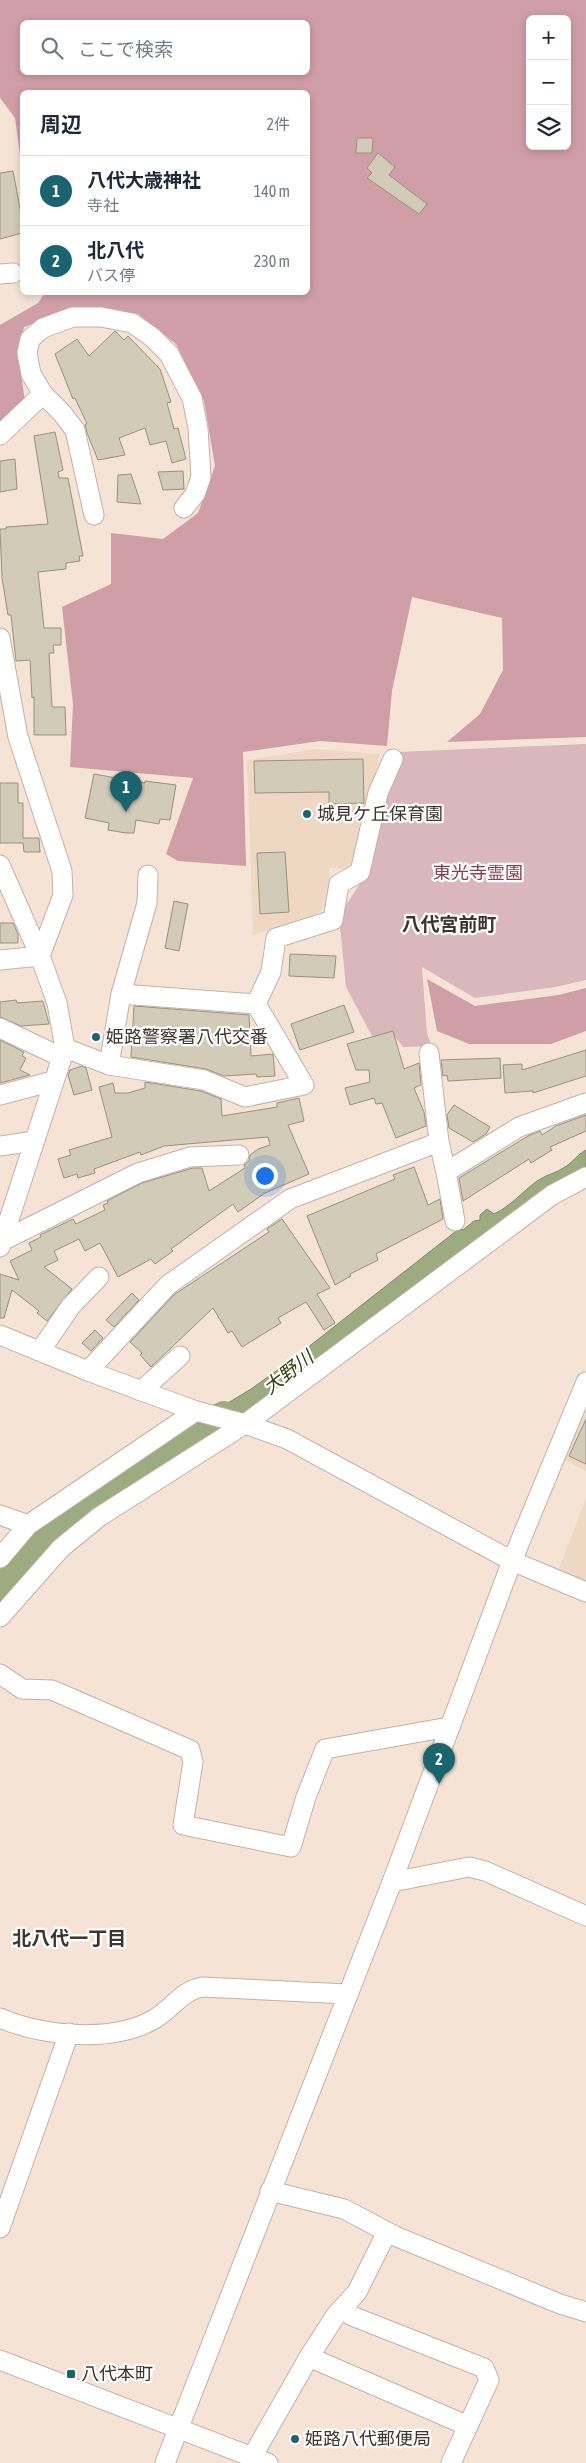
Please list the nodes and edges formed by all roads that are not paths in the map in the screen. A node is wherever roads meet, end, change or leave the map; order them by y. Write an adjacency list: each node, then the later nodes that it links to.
1 (43, 394): 2 (street); 3 (street); 4 (street)
2 (0, 435)
3 (184, 508)
4 (94, 515)
5 (0, 638): 9 (street)
6 (394, 759): 12 (street)
7 (148, 875): 11 (street)
8 (2, 876): 9 (street)
9 (40, 956): 10 (street); 14 (street)
10 (0, 960)
11 (121, 994): 12 (street); 16 (street)
12 (256, 1004): 16 (street)
13 (0, 1028): 14 (street)
14 (63, 1052): 16 (street); 17 (street)
15 (428, 1053): 21 (street)
16 (109, 1065)
17 (53, 1081): 18 (street); 20 (street)
18 (0, 1095)
19 (586, 1103): 24 (street)
20 (34, 1141): 22 (street); 27 (street)
21 (439, 1142): 24 (street); 32 (street)
22 (0, 1146)
23 (240, 1155): 27 (street)
24 (446, 1172): 26 (street)
25 (586, 1177): 36 (street)
26 (455, 1221)
27 (1, 1244)
28 (99, 1277): 30 (street)
29 (0, 1335): 30 (street)
30 (40, 1351): 32 (street)
31 (180, 1356): 34 (street)
32 (88, 1371): 34 (street)
33 (586, 1382): 40 (street)
34 (141, 1391): 35 (street)
35 (201, 1412): 36 (street); 38 (street)
36 (246, 1424): 40 (street); 42 (street)
37 (0, 1515): 38 (street)
38 (28, 1525): 39 (street)
39 (0, 1558)
40 (512, 1561): 41 (street); 44 (street)
41 (586, 1592)
42 (0, 1617)
43 (0, 1674): 44 (street)
44 (449, 1727): 45 (street)
45 (392, 1882): 46 (street); 47 (street)
46 (586, 1916)
47 (347, 1994): 49 (street); 50 (street)
48 (0, 2018): 49 (street)
49 (69, 2033): 51 (street)
50 (270, 2192): 52 (street); 58 (street)
51 (0, 2228)
52 (387, 2232): 53 (street); 54 (street)
53 (342, 2309): 55 (street); 57 (street)
54 (586, 2312)
55 (309, 2357): 57 (street); 59 (street)
56 (0, 2360): 58 (street)
57 (468, 2426): 61 (street)
58 (178, 2427): 59 (street); 60 (street)
59 (259, 2461)
60 (165, 2463)
61 (451, 2463)

